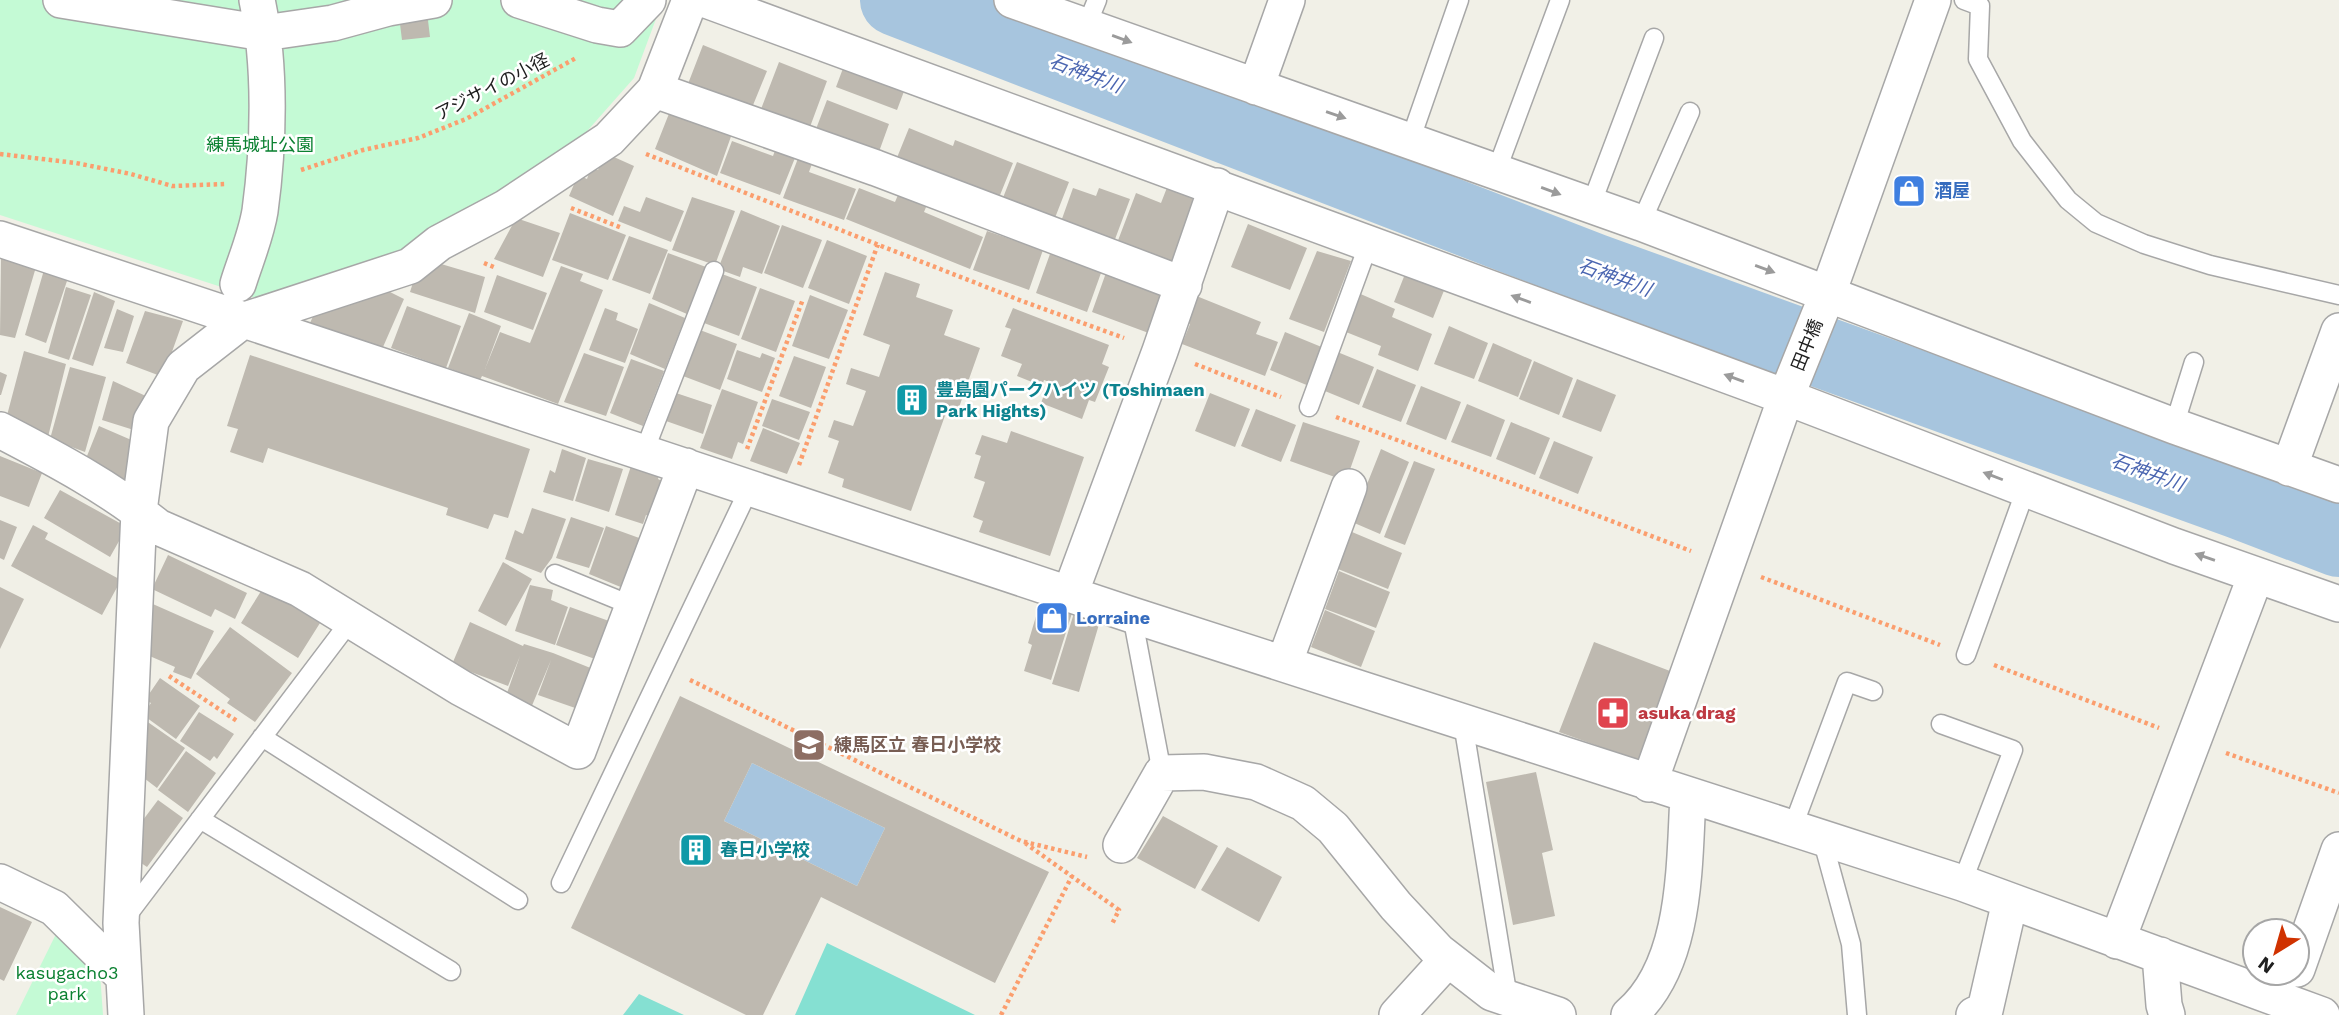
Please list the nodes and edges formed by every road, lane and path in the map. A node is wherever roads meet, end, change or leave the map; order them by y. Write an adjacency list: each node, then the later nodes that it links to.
1 (61, 0): 13 (street)
2 (434, 0): 13 (street)
3 (519, 0): 14 (street)
4 (648, 0): 11 (street); 14 (street)
5 (1012, 0): 12 (street)
6 (1287, 0): 16 (street)
7 (1459, 0): 20 (lane)
8 (1560, 0): 22 (lane)
9 (1933, 0): 33 (street, 田中橋)
10 (1964, 0): 34 (lane)
11 (693, 6): 17 (street); 24 (street)
12 (1092, 13): 16 (street, one-way to 16)
13 (260, 17): 23 (street)
14 (616, 28): 23 (path, アジサイの小径)
15 (1654, 37): 25 (lane)
16 (1256, 87): 20 (street, one-way to 20)
17 (655, 90): 19 (street); 32 (street)
18 (1690, 111): 26 (lane)
19 (609, 139): 29 (path); 36 (street)
20 (1410, 141): 22 (street)
21 (0, 155): 23 (path, アジサイの小径)
22 (1496, 172): 25 (street, one-way to 25)
23 (263, 179): 31 (street)
24 (1217, 186): 28 (street); 32 (street)
25 (1591, 205): 26 (street)
26 (1641, 223): 33 (street, one-way to 33)
27 (0, 240): 36 (street)
28 (1369, 243): 40 (street, one-way to 28); 41 (lane)
29 (878, 244): 38 (path); 47 (path)
30 (714, 271): 44 (lane)
31 (238, 284)
32 (1184, 285): 38 (street)
33 (1828, 293): 40 (street, 田中橋); 42 (street)
34 (2339, 295)
35 (803, 299): 48 (path)
36 (242, 321): 44 (street); 52 (street)
37 (2339, 331): 46 (street)
38 (1160, 351): 41 (path); 56 (street)
39 (2194, 362): 42 (lane)
40 (1786, 397): 51 (street, one-way to 40); 53 (street, 田中橋)
41 (1308, 407): 53 (path)
42 (2174, 426): 46 (street)
43 (0, 430): 52 (street)
44 (644, 452): 45 (street)
45 (686, 466): 48 (street); 58 (street)
46 (2289, 468): 49 (street)
47 (796, 473)
48 (742, 485): 56 (street); 64 (lane)
49 (2339, 485)
50 (1349, 488): 63 (street)
51 (2026, 489): 55 (street, one-way to 51); 62 (lane)
52 (139, 511): 60 (street); 61 (street)
53 (1728, 565): 62 (path); 71 (street, 田中橋)
54 (555, 574): 58 (lane)
55 (2256, 575): 57 (street); 69 (street)
56 (1070, 594): 59 (street)
57 (2339, 604)
58 (633, 606): 60 (street)
59 (1132, 615): 63 (street); 70 (lane)
60 (351, 620): 68 (lane)
61 (133, 653): 68 (path); 85 (street)
62 (1966, 655): 69 (path)
63 (1284, 664): 66 (street)
64 (664, 668): 76 (path); 81 (lane)
65 (1873, 691): 75 (lane)
66 (1462, 723): 71 (street); 95 (lane)
67 (1941, 724): 82 (lane)
68 (262, 737): 74 (lane); 83 (lane)
69 (2192, 741): 72 (path); 88 (street)
70 (1162, 772): 77 (street); 90 (street)
71 (1649, 783): 73 (street)
72 (2339, 793)
73 (1688, 796): 75 (street); 100 (street)
74 (200, 818): 85 (lane); 91 (lane)
75 (1807, 834): 82 (street); 101 (lane)
76 (1021, 841): 77 (path); 79 (path)
77 (1121, 845)
78 (2339, 850): 87 (street)
79 (1072, 876): 86 (path); 97 (path)
80 (0, 882): 93 (street)
81 (561, 883)
82 (1962, 883): 84 (street)
83 (518, 900)
84 (2010, 901): 88 (street); 102 (street)
85 (121, 923): 93 (street)
86 (1112, 924)
87 (2311, 930)
88 (2117, 941): 89 (street)
89 (2160, 955): 92 (street); 103 (street)
90 (1448, 959): 95 (street); 98 (street)
91 (452, 971)
92 (2241, 971)
93 (124, 977): 96 (street)
94 (2298, 987): 104 (street)
95 (1508, 999): 99 (street)
96 (126, 1015)
97 (1001, 1015)
98 (1397, 1015)
99 (1558, 1015)
100 (1629, 1015)
101 (1857, 1015)
102 (1974, 1015)
103 (2167, 1015)
104 (2322, 1015)

